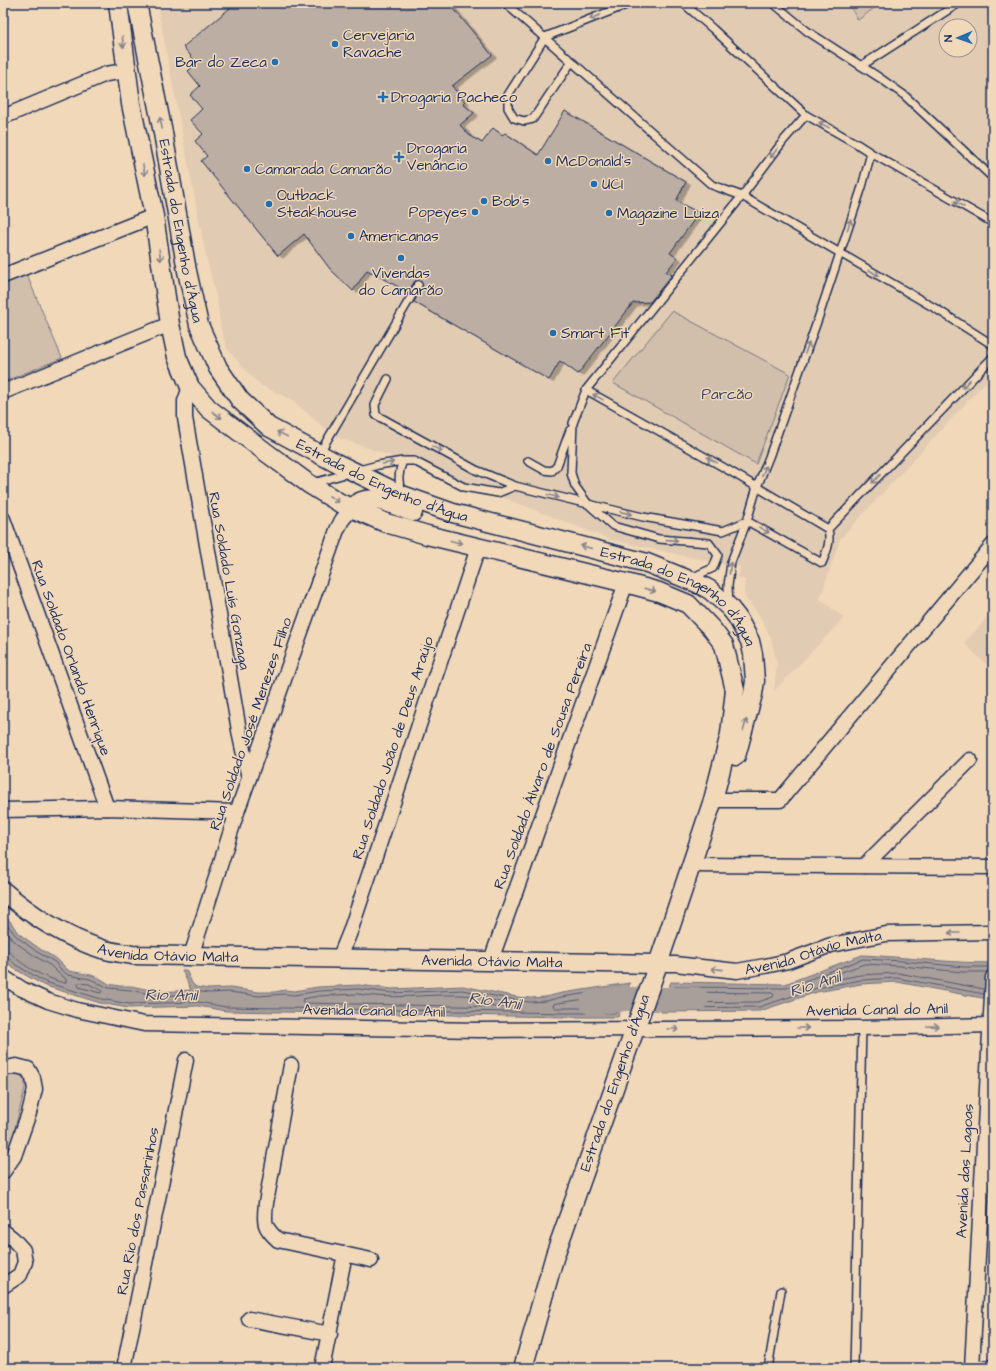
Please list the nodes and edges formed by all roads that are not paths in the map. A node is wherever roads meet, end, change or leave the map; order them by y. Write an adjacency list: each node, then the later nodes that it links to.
1 (118, 3): 11 (street, Estrada do Engenho d'Água, one-way to 11)
2 (136, 3): 30 (street, Estrada do Engenho d'Água, one-way to 2)
3 (505, 3): 8 (lane)
4 (631, 3): 8 (lane, one-way to 8)
5 (683, 3): 12 (lane)
6 (773, 3): 10 (lane)
7 (960, 3): 10 (lane)
8 (545, 37): 9 (lane); 9 (lane)
9 (572, 61): 16 (lane)
10 (861, 66): 15 (lane)
11 (126, 71): 13 (street); 17 (street, Estrada do Engenho d'Água, one-way to 17)
12 (806, 115): 14 (lane, one-way to 12); 16 (lane, one-way to 16)
13 (3, 117)
14 (871, 153): 18 (lane, one-way to 14); 19 (lane, one-way to 14)
15 (993, 178)
16 (742, 196): 19 (lane); 27 (lane)
17 (154, 216): 20 (street); 22 (street, Estrada do Engenho d'Água, one-way to 22)
18 (993, 223)
19 (840, 253): 23 (lane, one-way to 23); 36 (lane, one-way to 19)
20 (3, 276)
21 (418, 285): 30 (lane)
22 (170, 324): 26 (street, Estrada do Engenho d'Água); 28 (street)
23 (993, 345)
24 (993, 357): 43 (lane, one-way to 43)
25 (388, 379): 35 (lane, one-way to 35)
26 (190, 387): 34 (street, Estrada do Engenho d'Água, one-way to 34); 50 (street, Rua Soldado Luís Gonzaga)
27 (586, 390): 29 (lane); 36 (lane, one-way to 27)
28 (3, 392)
29 (573, 422): 32 (lane); 38 (lane)
30 (319, 454): 33 (street, Estrada do Engenho d'Água)
31 (403, 461): 33 (lane, one-way to 31); 35 (lane); 37 (lane)
32 (528, 461)
33 (354, 472): 34 (lane); 37 (street, Estrada do Engenho d'Água)
34 (309, 484): 39 (street, Estrada do Engenho d'Água, one-way to 39)
35 (515, 486): 38 (lane, one-way to 38)
36 (757, 487): 41 (lane); 43 (lane)
37 (402, 495): 42 (street, Estrada do Engenho d'Água)
38 (588, 504): 41 (lane, one-way to 41); 46 (lane, one-way to 46)
39 (352, 508): 42 (street); 45 (street, Estrada do Engenho d'Água, one-way to 45); 50 (street, Rua Soldado José Menezes Filho)
40 (3, 519): 52 (street, Rua Soldado Orlando Henrique)
41 (747, 521): 43 (lane, one-way to 43); 48 (lane, one-way to 41)
42 (513, 528): 46 (street, Estrada do Engenho d'Água, one-way to 42)
43 (828, 529)
44 (993, 545): 51 (street)
45 (478, 548): 47 (street, Estrada do Engenho d'Água); 61 (street, Rua Soldado João de Deus Araújo)
46 (687, 579): 48 (street, Estrada do Engenho d'Água)
47 (626, 583): 51 (street, Estrada do Engenho d'Água, one-way to 51); 62 (street, Rua Soldado Álvaro de Sousa Pereira)
48 (729, 607): 51 (street, Estrada do Engenho d'Água, one-way to 48)
49 (970, 760): 56 (street)
50 (249, 780): 54 (street, Rua Soldado José Menezes Filho)
51 (713, 800): 55 (street, Estrada do Engenho d'Água)
52 (107, 808): 53 (street); 54 (street)
53 (3, 810)
54 (237, 812): 60 (street, Rua Soldado José Menezes Filho)
55 (690, 865): 56 (street); 63 (street, Estrada do Engenho d'Água)
56 (864, 866): 57 (street)
57 (993, 867)
58 (3, 890): 60 (street, Avenida Otávio Malta)
59 (993, 932): 63 (street, Avenida Otávio Malta, one-way to 63)
60 (191, 956): 61 (street, Avenida Otávio Malta)
61 (339, 959): 62 (street, Avenida Otávio Malta)
62 (491, 960): 63 (street, Avenida Otávio Malta)
63 (656, 968): 66 (street, Estrada do Engenho d'Água)
64 (3, 977): 66 (street, Avenida Canal do Anil)
65 (993, 977): 67 (street, Avenida das Lagoas)
66 (636, 1024): 68 (street, Avenida Canal do Anil, one-way to 68); 84 (street, Estrada do Engenho d'Água)
67 (991, 1025): 68 (street, Avenida Canal do Anil, one-way to 67); 81 (street, Avenida das Lagoas)
68 (862, 1028): 86 (lane)
69 (186, 1060): 82 (street, Rua Rio dos Passarinhos)
70 (291, 1066): 74 (street)
71 (3, 1069): 72 (street)
72 (3, 1172)
73 (3, 1231): 76 (street)
74 (345, 1254): 75 (street); 79 (street)
75 (371, 1260)
76 (3, 1286)
77 (782, 1291): 85 (lane)
78 (249, 1319): 79 (street)
79 (330, 1334): 83 (street)
80 (993, 1364): 81 (lane)
81 (973, 1366)
82 (124, 1368)
83 (322, 1368)
84 (523, 1368)
85 (768, 1368)
86 (854, 1368)

